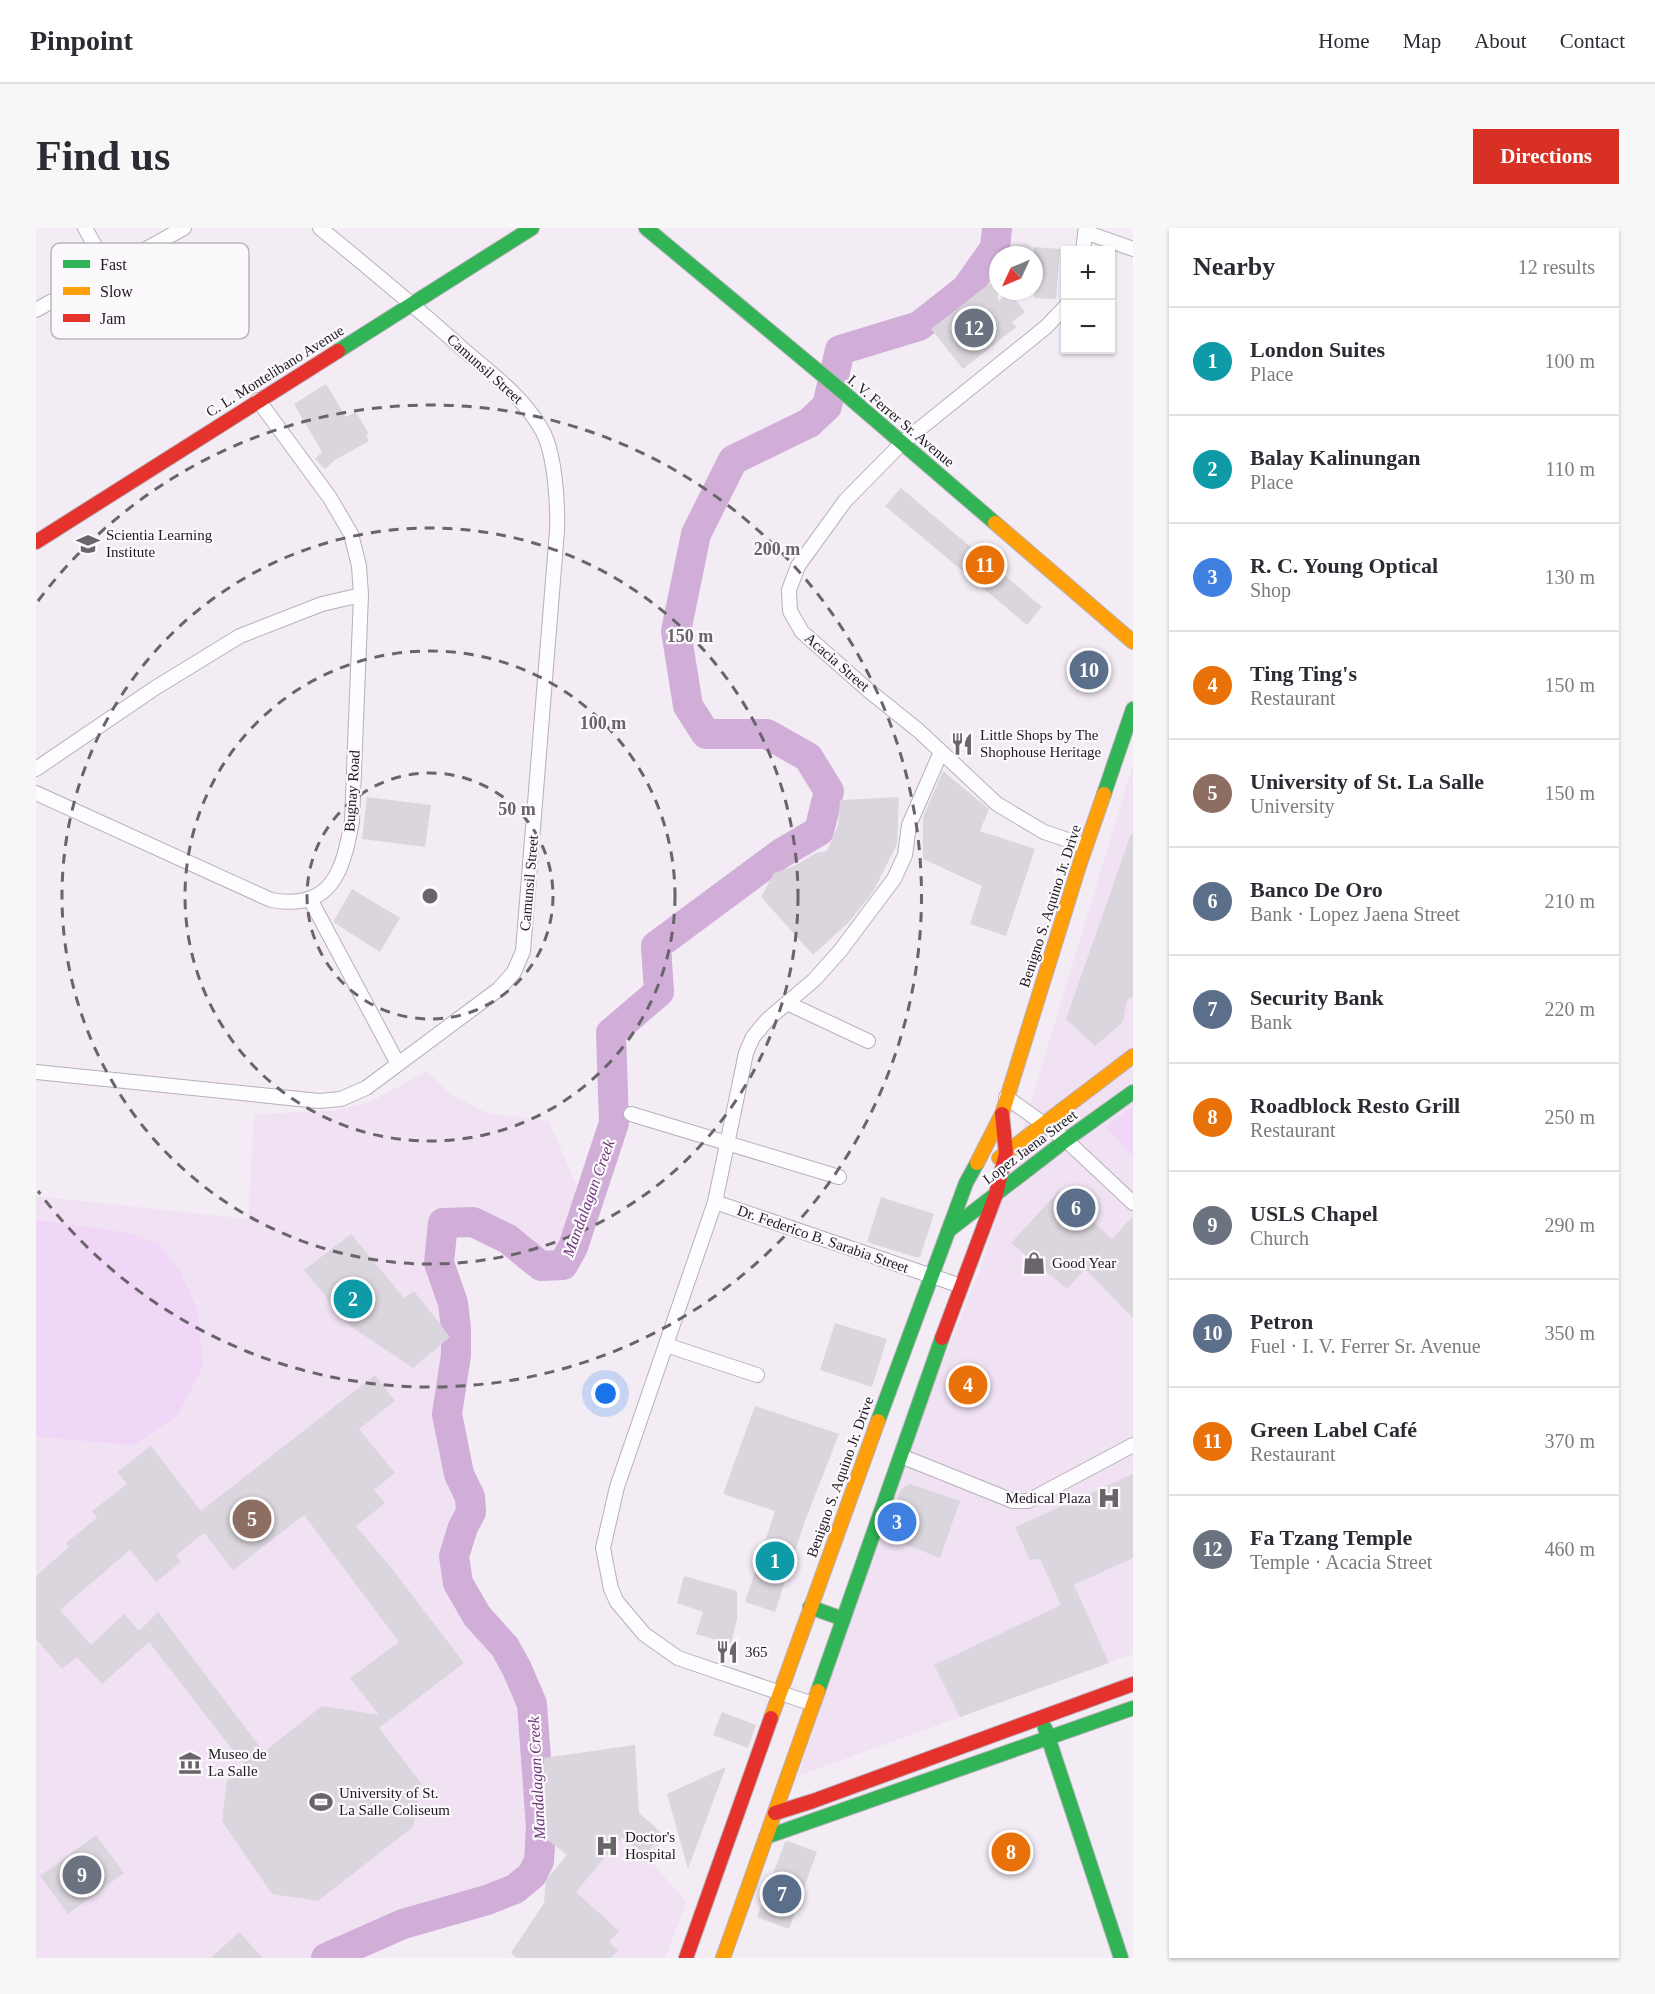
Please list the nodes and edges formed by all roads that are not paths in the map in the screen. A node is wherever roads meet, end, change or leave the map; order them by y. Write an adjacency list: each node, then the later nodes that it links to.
1 (85, 228): 7 (street)
2 (184, 228): 8 (street)
3 (321, 228): 12 (street, Camunsil Street)
4 (532, 228): 12 (main road, C. L. Montelibano Avenue)
5 (646, 228): 16 (main road, I. V. Ferrer Sr. Avenue)
6 (1085, 230): 9 (street); 10 (street)
7 (94, 243)
8 (157, 243)
9 (1083, 246)
10 (1133, 249)
11 (51, 302): 13 (street)
12 (412, 304): 15 (main road, C. L. Montelibano Avenue); 29 (street, Camunsil Street)
13 (36, 310)
14 (1061, 310): 16 (street, Acacia Street)
15 (258, 400): 17 (main road, C. L. Montelibano Avenue); 18 (street, Bugnay Road)
16 (902, 443): 19 (main road, I. V. Ferrer Sr. Avenue); 21 (street, Acacia Street)
17 (36, 542)
18 (361, 595): 22 (street); 25 (street, Bugnay Road)
19 (1133, 642)
20 (1133, 709): 24 (main road, Benigno S. Aquino Jr. Drive)
21 (941, 752): 24 (street, Acacia Street); 26 (street)
22 (36, 769)
23 (36, 793): 25 (street)
24 (1086, 846): 32 (main road, Benigno S. Aquino Jr. Drive)
25 (310, 899): 29 (street)
26 (786, 1003): 27 (street); 37 (street)
27 (868, 1041)
28 (1133, 1056): 31 (main road, Lopez Jaena Street)
29 (398, 1064): 30 (street, Camunsil Street)
30 (36, 1072)
31 (1126, 1083): 35 (main road, Lopez Jaena Street); 36 (main road, Lopez Jaena Street)
32 (1006, 1097): 34 (main road, Benigno S. Aquino Jr. Drive); 35 (street)
33 (631, 1114): 37 (street)
34 (1002, 1114): 38 (main road, Benigno S. Aquino Jr. Drive); 40 (main road, Benigno S. Aquino Jr. Drive)
35 (1045, 1124): 36 (street); 38 (main road, Lopez Jaena Street)
36 (1066, 1140): 41 (main road, Lopez Jaena Street); 43 (street)
37 (729, 1144): 39 (street); 42 (street)
38 (1006, 1153): 40 (main road, Lopez Jaena Street); 41 (main road, Benigno S. Aquino Jr. Drive)
39 (839, 1177)
40 (966, 1183): 44 (main road, Benigno S. Aquino Jr. Drive)
41 (996, 1194): 44 (main road, Lopez Jaena Street); 46 (main road, Benigno S. Aquino Jr. Drive)
42 (716, 1202): 45 (street, Dr. Federico B. Sarabia Street); 47 (street)
43 (1133, 1203)
44 (948, 1231): 45 (main road, Benigno S. Aquino Jr. Drive)
45 (931, 1276): 46 (street, Dr. Federico B. Sarabia Street); 51 (main road, Benigno S. Aquino Jr. Drive)
46 (961, 1286): 50 (main road, Benigno S. Aquino Jr. Drive)
47 (666, 1345): 48 (street); 54 (street)
48 (757, 1375)
49 (1133, 1445): 50 (street)
50 (901, 1456): 52 (main road, Benigno S. Aquino Jr. Drive)
51 (810, 1607): 52 (main road); 54 (main road, Benigno S. Aquino Jr. Drive)
52 (843, 1619): 55 (main road, Benigno S. Aquino Jr. Drive)
53 (1133, 1684): 57 (main road)
54 (779, 1693): 55 (street); 61 (main road, Benigno S. Aquino Jr. Drive)
55 (813, 1704): 59 (main road, Benigno S. Aquino Jr. Drive)
56 (1133, 1708): 58 (main road)
57 (1041, 1717): 58 (main road); 59 (main road)
58 (1048, 1737): 60 (main road); 63 (main road)
59 (775, 1813): 60 (main road, Benigno S. Aquino Jr. Drive)
60 (766, 1837): 62 (main road, Benigno S. Aquino Jr. Drive)
61 (686, 1958)
62 (723, 1958)
63 (1122, 1958)

